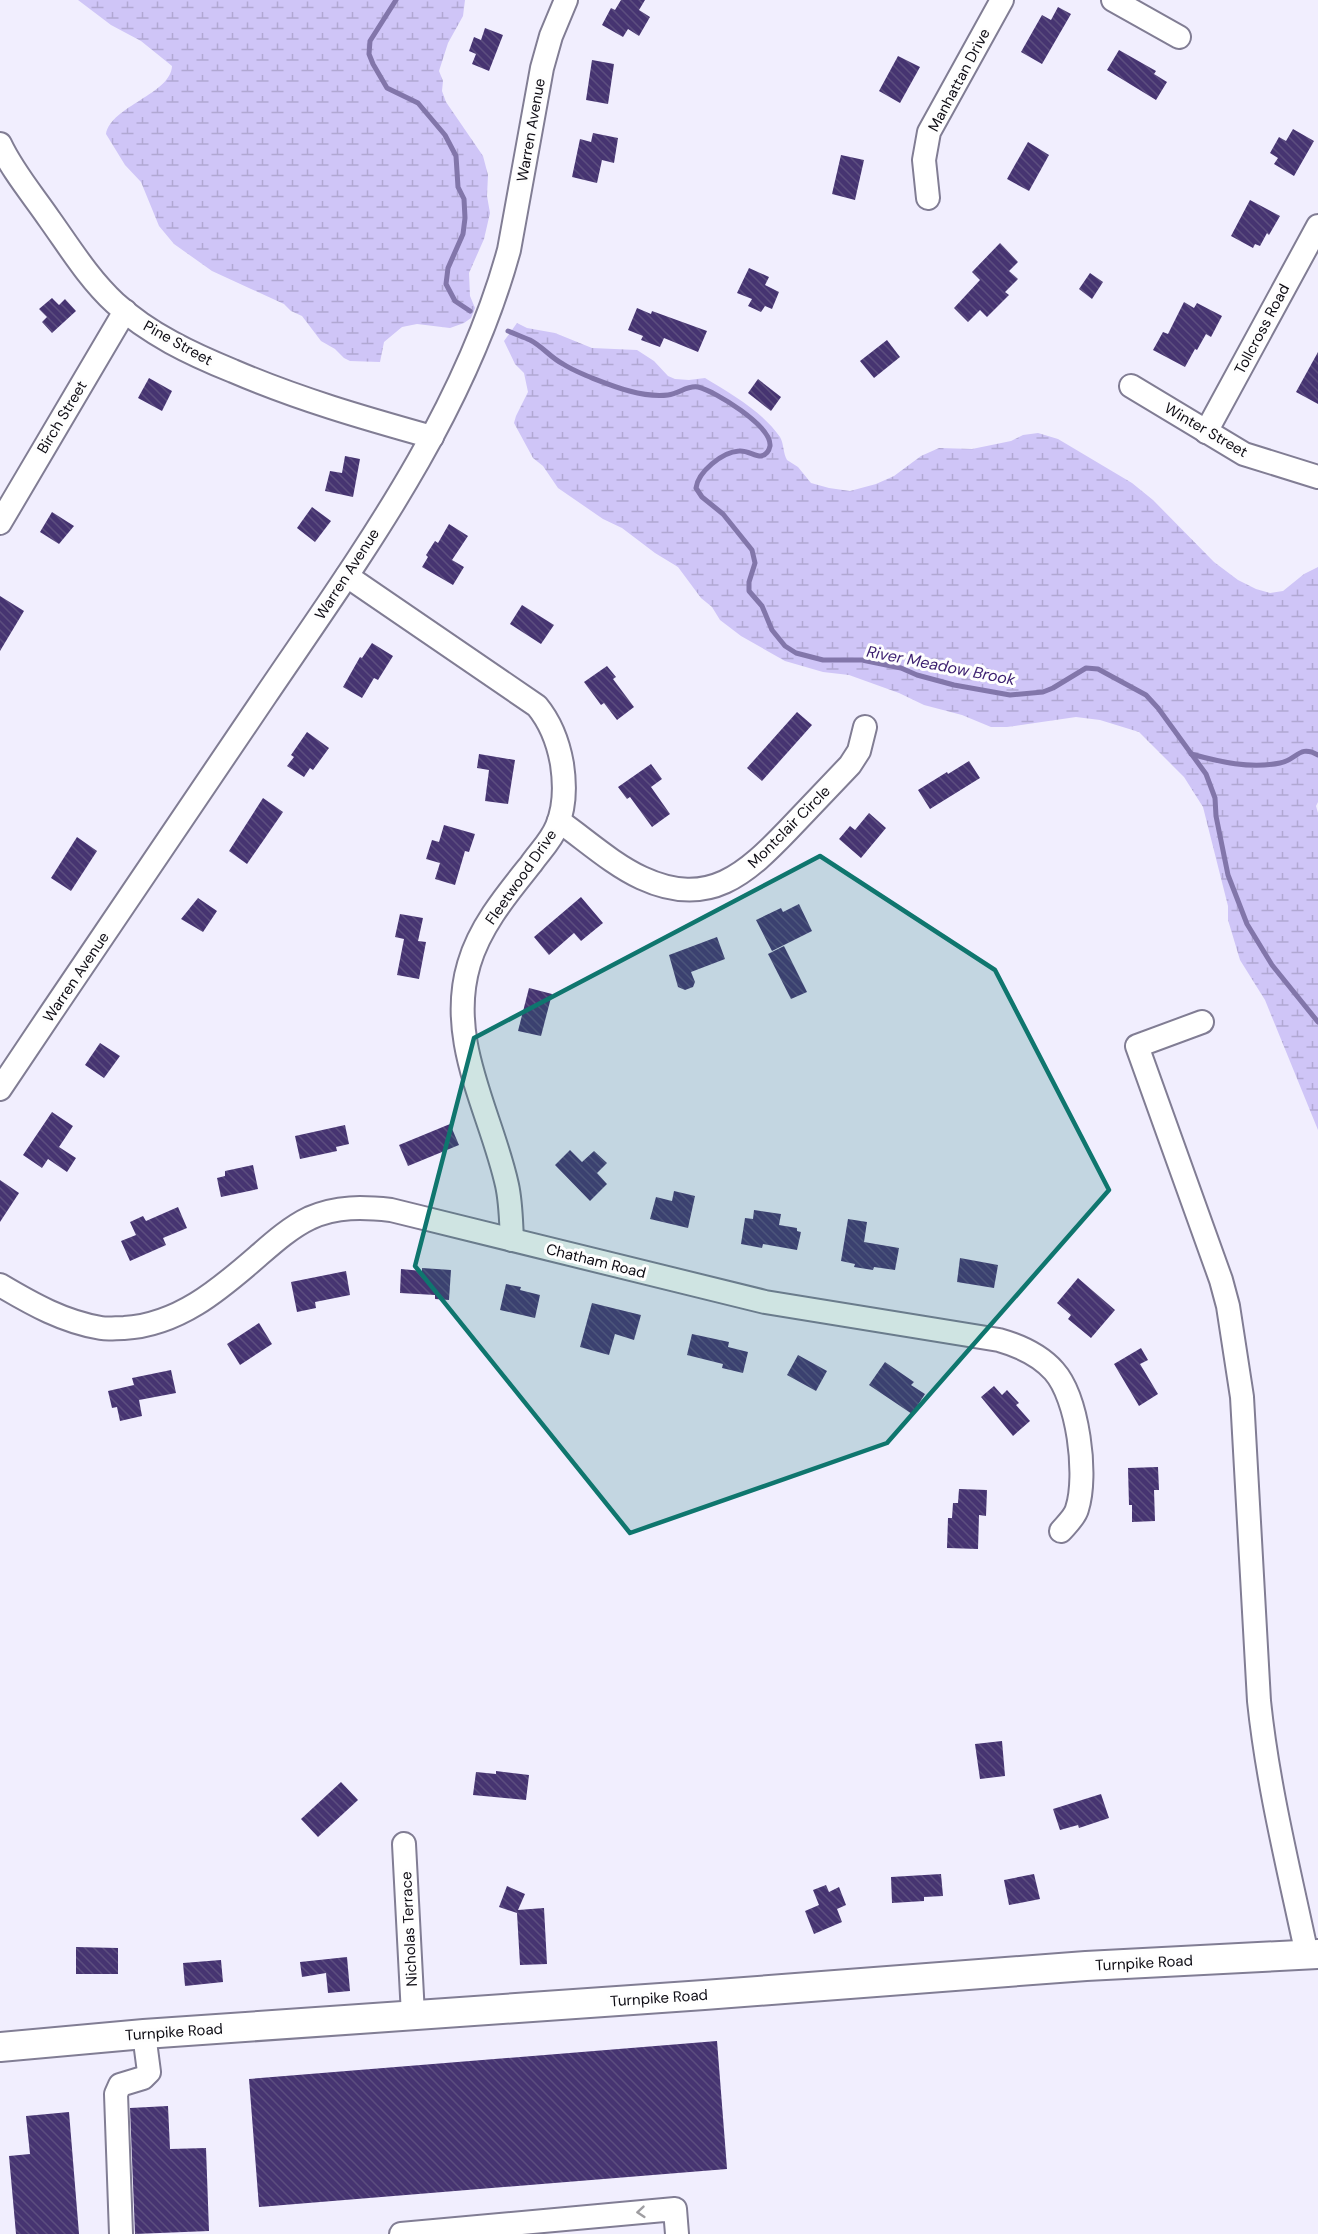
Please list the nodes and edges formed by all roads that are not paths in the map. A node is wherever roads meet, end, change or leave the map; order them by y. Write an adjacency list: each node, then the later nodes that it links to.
1 (566, 0): 11 (street, Warren Avenue)
2 (1002, 0): 6 (street, Manhattan Drive)
3 (1113, 0): 4 (street)
4 (1179, 37)
5 (0, 144): 8 (street, Pine Street)
6 (928, 198)
7 (1318, 226): 10 (street, Tollcross Road)
8 (125, 312): 11 (street, Pine Street); 13 (street, Birch Street)
9 (1131, 386): 10 (street, Winter Street)
10 (1206, 432): 12 (street, Winter Street)
11 (432, 437): 14 (street, Warren Avenue)
12 (1318, 477)
13 (0, 522)
14 (347, 576): 16 (street, Fleetwood Drive); 18 (street, Warren Avenue)
15 (865, 728): 16 (street, Montclair Circle)
16 (559, 821): 19 (street, Fleetwood Drive)
17 (1202, 1022): 23 (street)
18 (0, 1089)
19 (512, 1240): 20 (street, Chatham Road); 21 (street, Chatham Road)
20 (0, 1285)
21 (1061, 1531)
22 (405, 1844): 24 (street, Nicholas Terrace)
23 (1313, 1954): 24 (main road, Turnpike Road)
24 (413, 2015): 25 (main road, Turnpike Road)
25 (144, 2034): 26 (main road, Turnpike Road); 27 (street)
26 (0, 2047)
27 (121, 2234)
28 (401, 2234): 29 (street, one-way to 28)
29 (677, 2234)

